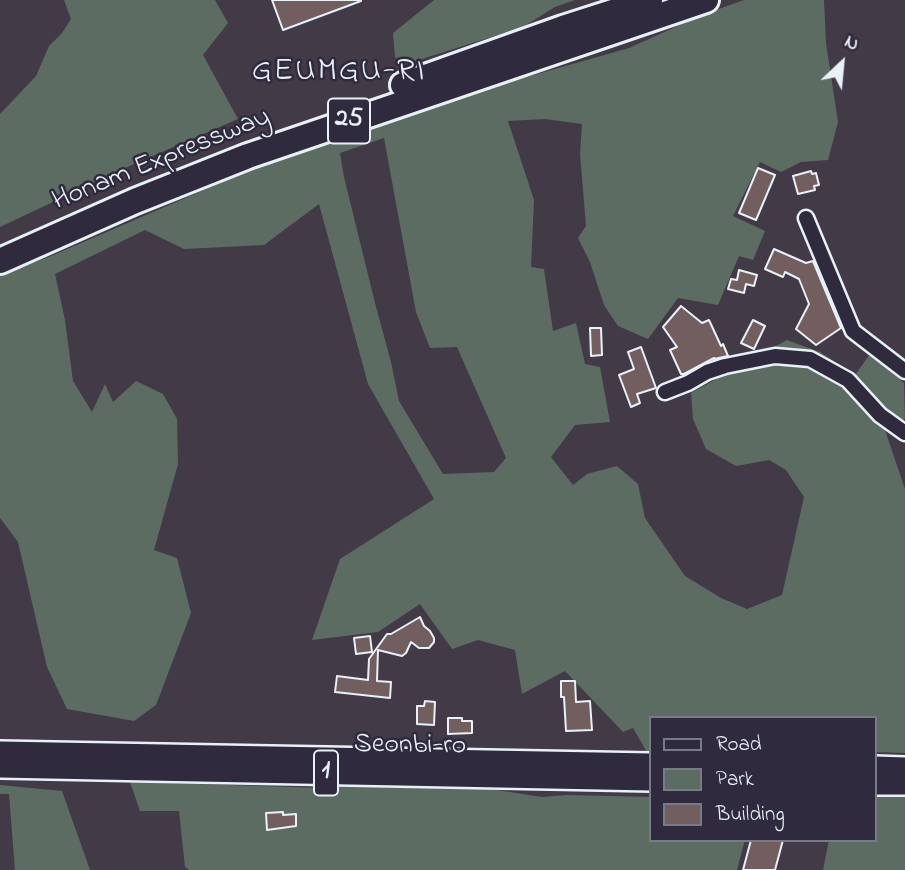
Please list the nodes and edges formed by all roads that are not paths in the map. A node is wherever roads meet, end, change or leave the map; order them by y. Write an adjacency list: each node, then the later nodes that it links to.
1 (650, 0): 4 (highway, Honam Expressway / 25)
2 (706, 0): 5 (highway, Honam Expressway / 25)
3 (806, 218): 6 (street)
4 (0, 242)
5 (0, 261)
6 (905, 371)
7 (665, 392): 8 (street)
8 (905, 433)
9 (0, 752): 10 (main road, Seonbi-ro / 1)
10 (650, 764)
11 (0, 767): 14 (main road, Seonbi-ro / 1)
12 (877, 768): 13 (main road)
13 (905, 768)
14 (650, 780)
15 (877, 783): 16 (main road)
16 (905, 784)

